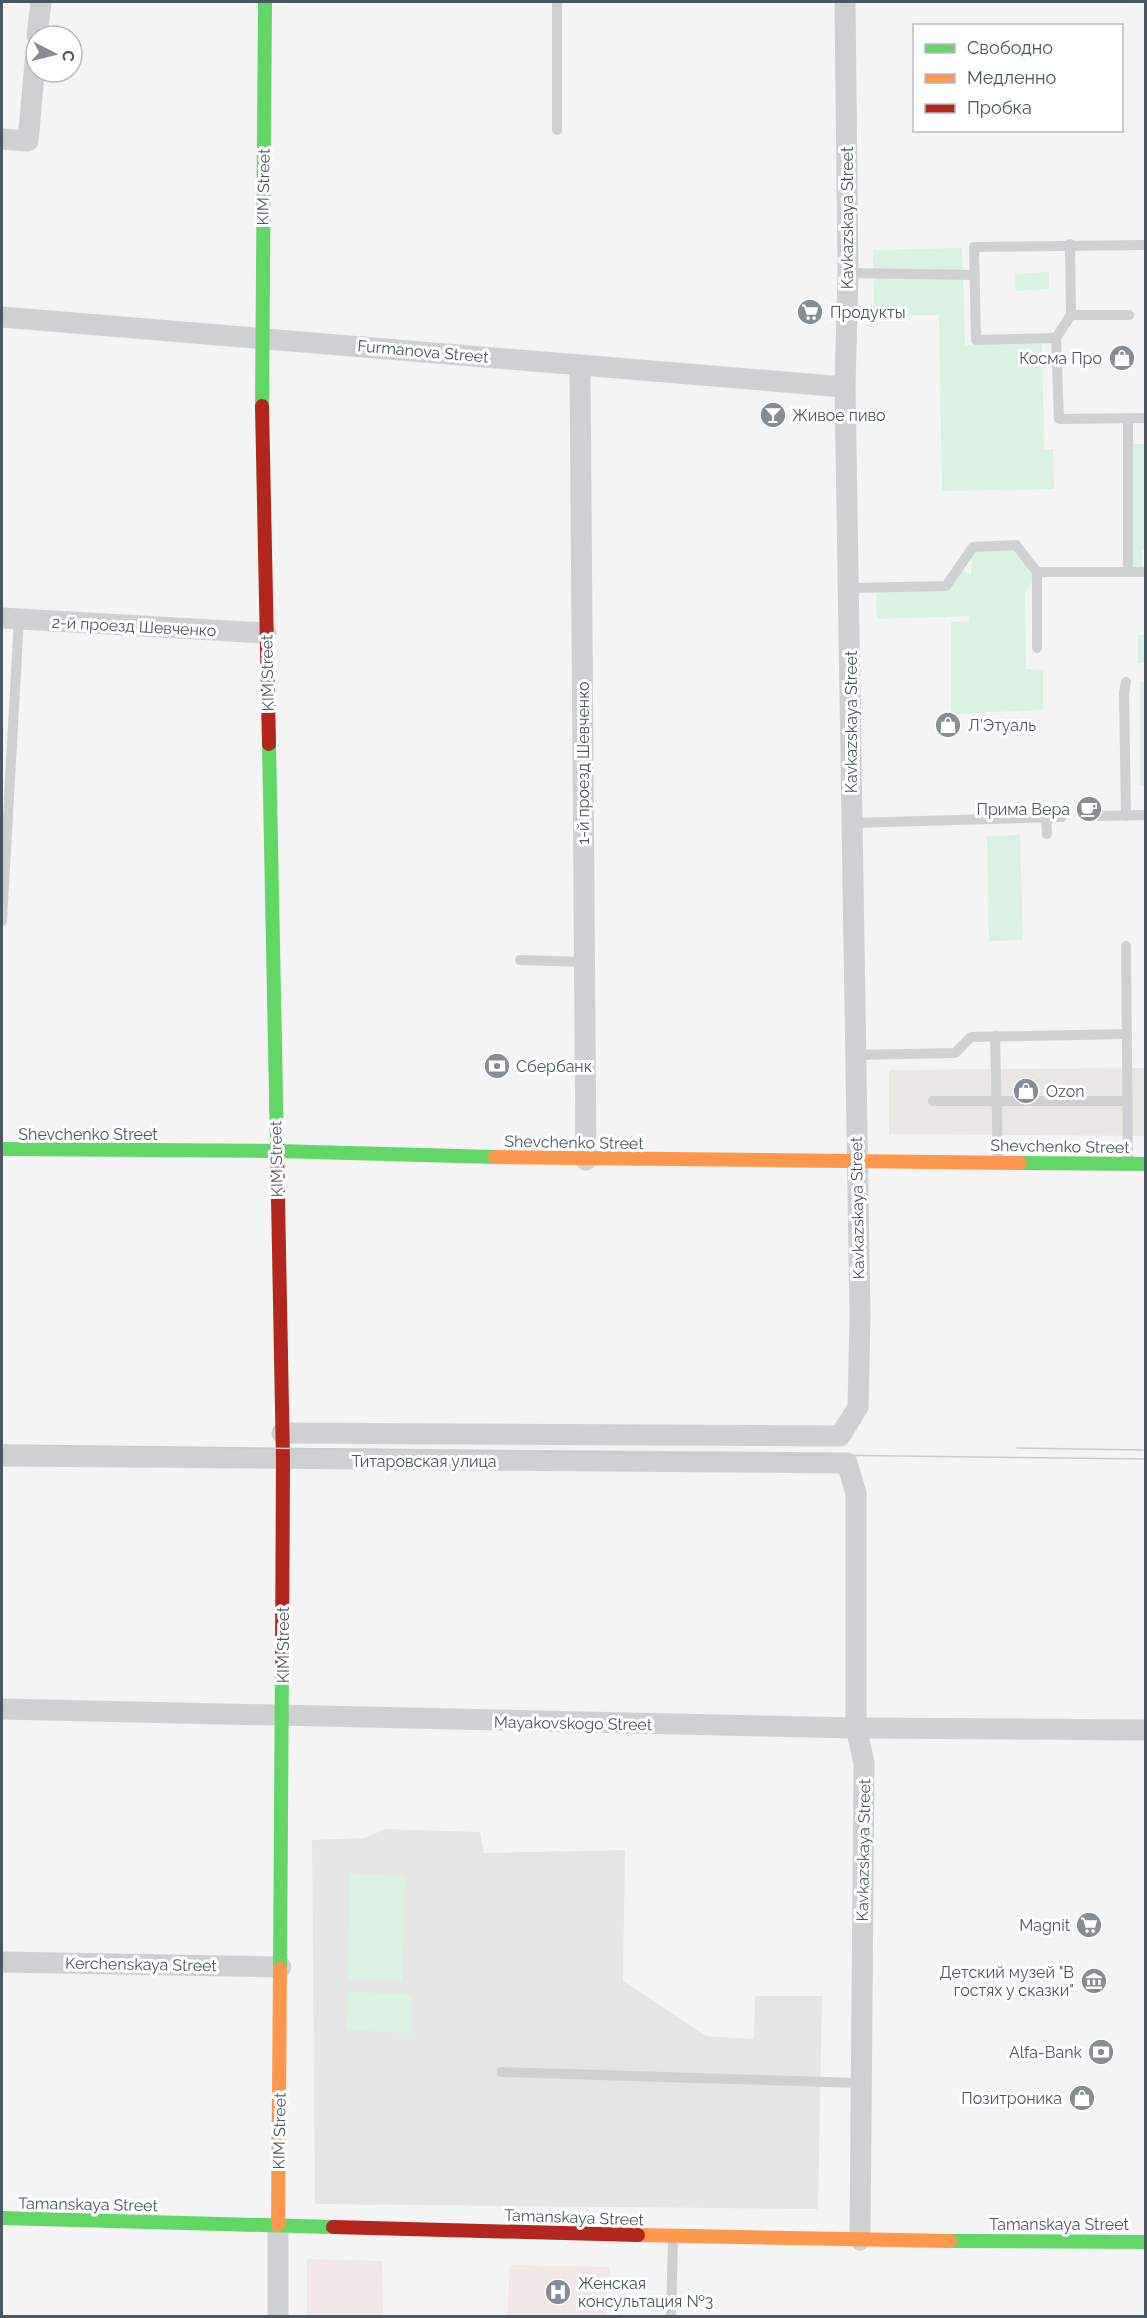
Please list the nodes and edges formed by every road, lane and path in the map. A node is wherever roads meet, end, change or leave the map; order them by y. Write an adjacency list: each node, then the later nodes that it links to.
1 (41, 2): 5 (street)
2 (265, 2): 16 (street, KIM Street)
3 (557, 2): 7 (lane)
4 (845, 2): 11 (street, Kavkazskaya Street)
5 (39, 24)
6 (33, 84): 8 (street)
7 (557, 130)
8 (2, 139)
9 (1070, 244): 10 (lane); 12 (lane); 13 (lane)
10 (1146, 245)
11 (848, 273): 12 (lane); 19 (street, Kavkazskaya Street)
12 (975, 275): 17 (lane)
13 (1071, 315): 14 (lane); 17 (lane)
14 (1130, 315)
15 (2, 317): 16 (street, Furmanova Street)
16 (261, 337): 18 (street, Furmanova Street); 27 (street, KIM Street)
17 (1056, 338): 20 (lane)
18 (580, 366): 19 (street, Furmanova Street); 40 (street, 1-й проезд Шевченко)
19 (845, 387): 25 (street, Kavkazskaya Street)
20 (1128, 418): 21 (lane); 23 (lane)
21 (1146, 418)
22 (1037, 572): 23 (lane); 25 (lane); 28 (lane)
23 (1128, 572): 24 (lane)
24 (1146, 572)
25 (850, 588): 35 (street, Kavkazskaya Street)
26 (10, 619): 27 (street, 2-й проезд Шевченко); 37 (lane)
27 (266, 633): 48 (street, KIM Street)
28 (1037, 648)
29 (1126, 682): 32 (lane)
30 (1146, 815): 32 (lane)
31 (1099, 816): 32 (lane)
32 (1126, 816)
33 (1046, 817): 34 (lane); 35 (lane); 36 (lane)
34 (1062, 817)
35 (851, 823): 43 (street, Kavkazskaya Street)
36 (1047, 834)
37 (2, 921)
38 (1126, 946): 41 (lane)
39 (520, 960): 40 (lane)
40 (585, 962): 49 (street, 1-й проезд Шевченко)
41 (1127, 1034): 42 (lane); 45 (lane)
42 (995, 1036): 43 (lane); 46 (lane)
43 (854, 1055): 50 (street, Kavkazskaya Street)
44 (933, 1101): 46 (lane)
45 (1128, 1101): 46 (lane); 52 (lane)
46 (997, 1102): 51 (lane)
47 (2, 1149): 48 (street, Shevchenko Street)
48 (276, 1152): 49 (street, Shevchenko Street); 54 (street, KIM Street)
49 (586, 1160): 50 (street, Shevchenko Street)
50 (856, 1161): 51 (street, Shevchenko Street); 55 (street, Kavkazskaya Street)
51 (998, 1161): 52 (street, Shevchenko Street)
52 (1128, 1164): 53 (street, Shevchenko Street)
53 (1146, 1164)
54 (282, 1433): 55 (street, Титаровская улица); 57 (street, KIM Street)
55 (840, 1436)
56 (2, 1456): 57 (street, Титаровская улица)
57 (284, 1460): 58 (street, Титаровская улица); 60 (street, KIM Street)
58 (847, 1463): 61 (street, Kavkazskaya Street)
59 (2, 1709): 60 (street, Mayakovskogo Street)
60 (282, 1717): 61 (street, Mayakovskogo Street); 64 (street, KIM Street)
61 (856, 1728): 62 (street, Mayakovskogo Street); 66 (street, Kavkazskaya Street)
62 (1146, 1730)
63 (2, 1962): 64 (street, Kerchenskaya Street)
64 (281, 1967): 68 (street, KIM Street)
65 (502, 2072): 66 (lane)
66 (860, 2083): 70 (street, Kavkazskaya Street)
67 (2, 2218): 68 (street, Tamanskaya Street)
68 (278, 2225): 69 (street, Tamanskaya Street); 72 (street, KIM Street)
69 (673, 2236): 70 (street, Tamanskaya Street); 73 (lane)
70 (860, 2240): 71 (street, Tamanskaya Street)
71 (1146, 2242)
72 (278, 2316)
73 (671, 2316)

